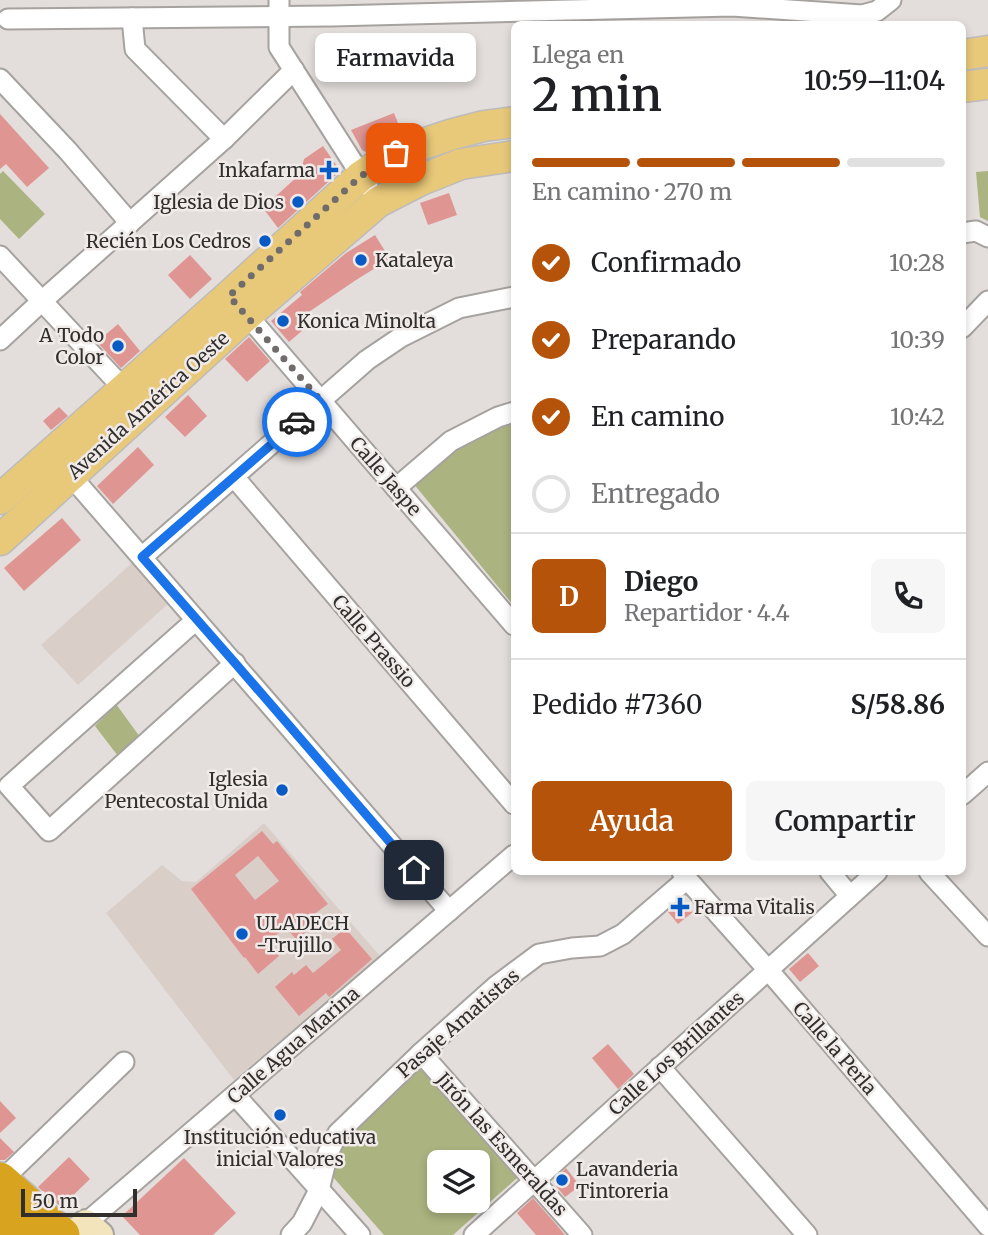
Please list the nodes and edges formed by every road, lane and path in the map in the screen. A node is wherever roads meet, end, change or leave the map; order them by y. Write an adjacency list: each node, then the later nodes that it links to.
1 (891, 0): 8 (street)
2 (757, 4): 3 (street); 8 (street)
3 (506, 6): 4 (street)
4 (391, 7): 5 (street)
5 (278, 8): 6 (street); 11 (street)
6 (132, 18): 7 (street); 16 (street)
7 (3, 19)
8 (859, 20)
9 (988, 51): 10 (main road)
10 (966, 54)
11 (294, 71): 16 (street); 18 (street)
12 (0, 80): 20 (street)
13 (988, 83): 14 (main road)
14 (966, 86)
15 (511, 122): 18 (main road, Avenida América Oeste)
16 (224, 139): 20 (street)
17 (511, 156): 19 (main road, Avenida América Oeste)
18 (361, 176): 19 (street); 27 (main road, Avenida América Oeste)
19 (378, 202): 27 (main road, Avenida América Oeste)
20 (130, 223): 25 (street)
21 (966, 232): 22 (street)
22 (988, 237)
23 (0, 256): 25 (street)
24 (511, 298): 31 (street)
25 (42, 301): 29 (street); 30 (street)
26 (988, 301): 28 (street)
27 (238, 305): 30 (main road, Avenida América Oeste); 31 (street, Calle Jaspe); 33 (main road, Avenida América Oeste)
28 (966, 324)
29 (0, 340)
30 (124, 390): 33 (main road, Avenida América Oeste)
31 (321, 401): 34 (street); 35 (street, Calle Jaspe)
32 (511, 413): 35 (street)
33 (61, 464): 36 (main road, Avenida América Oeste); 37 (main road, Avenida América Oeste); 38 (street)
34 (234, 477): 38 (street); 44 (street, Calle Prassio)
35 (396, 488): 40 (street, Calle Jaspe)
36 (0, 499)
37 (0, 540)
38 (142, 557): 39 (street)
39 (196, 620): 41 (street); 41 (street)
40 (511, 622)
41 (235, 663): 51 (street)
42 (988, 772): 43 (street)
43 (966, 791)
44 (511, 800)
45 (511, 858): 51 (street, Calle Agua Marina)
46 (684, 875): 53 (street, Calle la Perla); 54 (street, Pasaje Amatistas)
47 (832, 875): 50 (street)
48 (874, 875): 50 (street, Calle Los Brillantes)
49 (932, 875): 52 (street)
50 (850, 896): 53 (street, Calle Los Brillantes)
51 (449, 911): 57 (street, Calle Agua Marina)
52 (988, 936)
53 (768, 970): 56 (street, Calle Los Brillantes); 62 (street, Calle la Perla)
54 (421, 1053): 59 (street, Jirón las Esmeraldas); 60 (street, Pasaje Amatistas)
55 (124, 1062): 58 (street)
56 (660, 1067): 59 (street, Calle Los Brillantes); 69 (street)
57 (235, 1095): 60 (street); 63 (street, Calle Agua Marina)
58 (0, 1180): 63 (highway)
59 (534, 1181): 67 (street, Calle Los Brillantes); 68 (street, Jirón las Esmeraldas)
60 (319, 1190): 65 (street, Pasaje Amatistas); 66 (street)
61 (0, 1213): 64 (highway)
62 (988, 1226)
63 (80, 1232)
64 (25, 1235)
65 (291, 1235)
66 (360, 1235)
67 (474, 1235)
68 (582, 1235)
69 (807, 1235)

